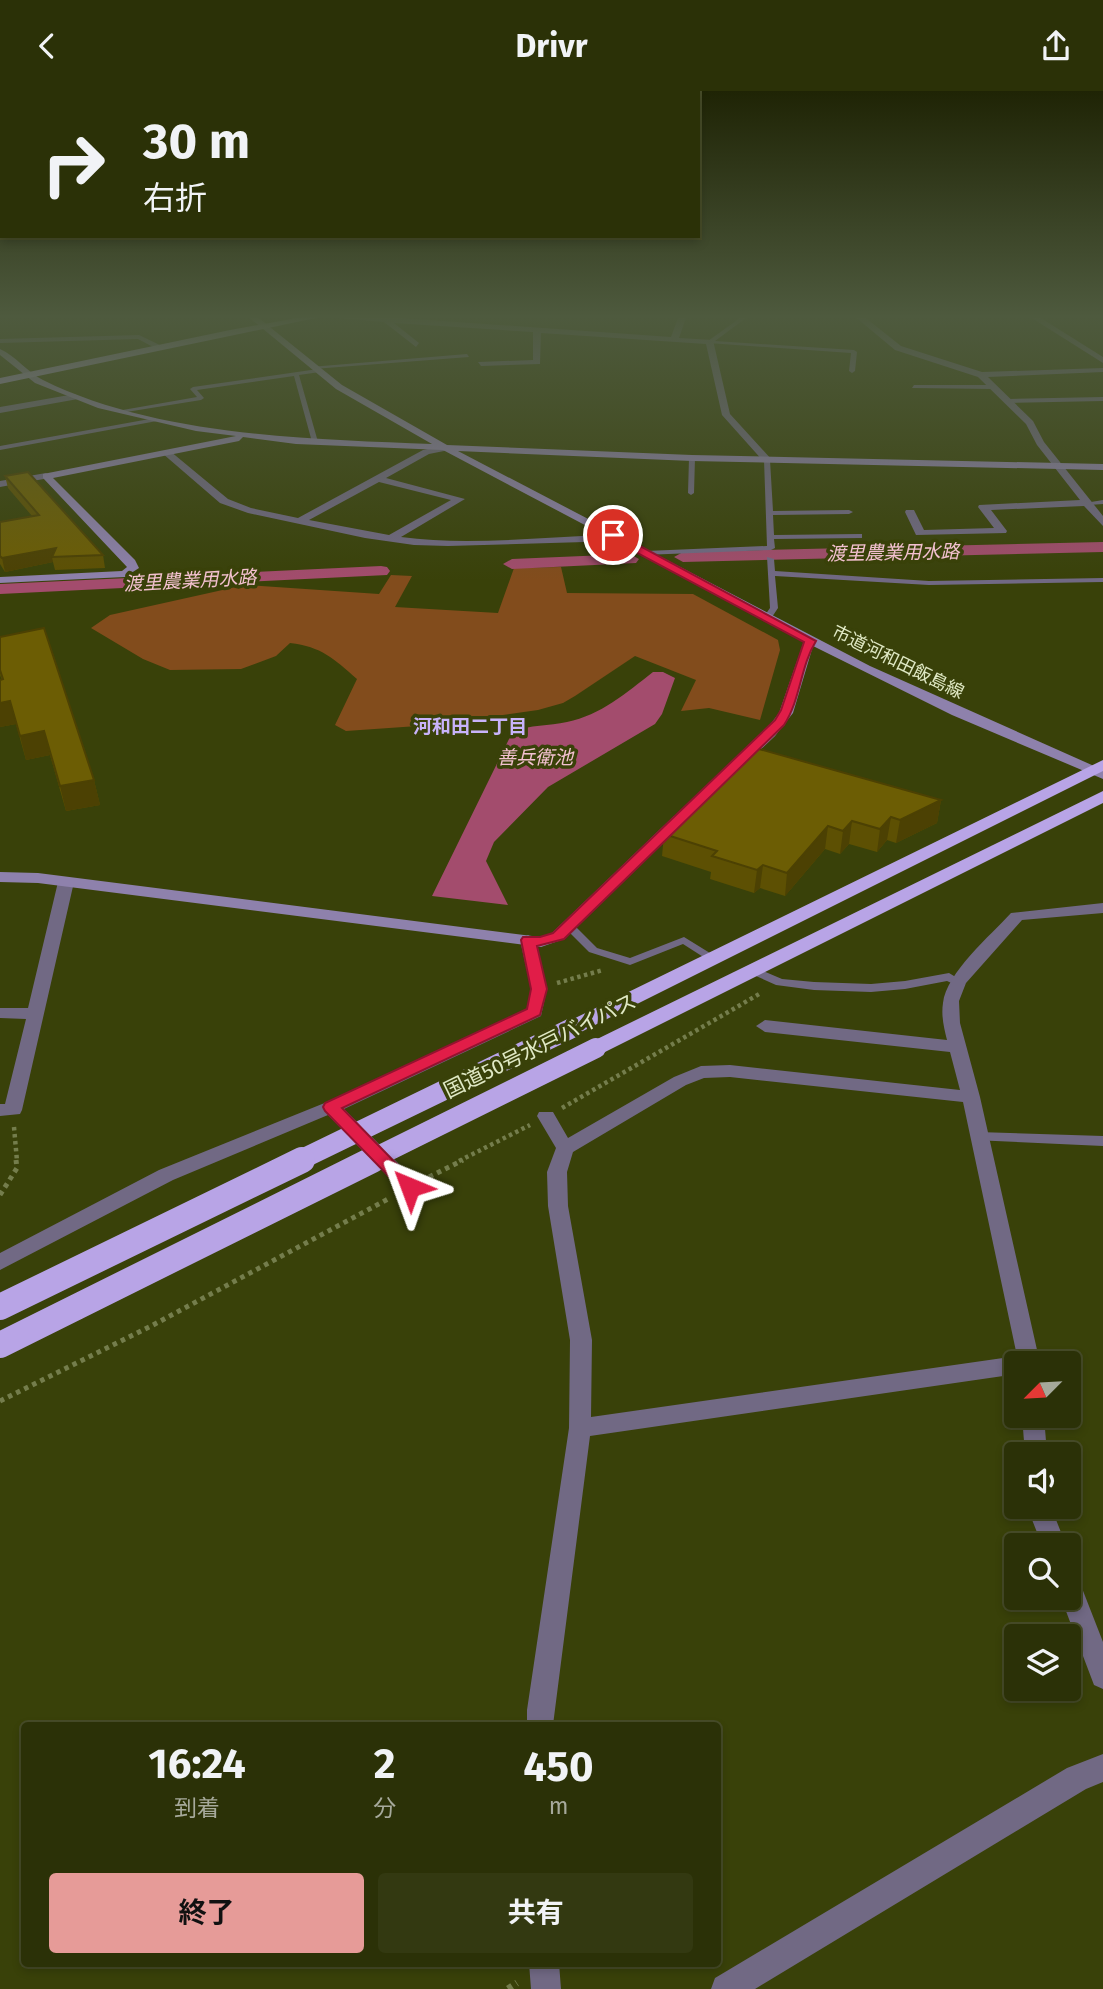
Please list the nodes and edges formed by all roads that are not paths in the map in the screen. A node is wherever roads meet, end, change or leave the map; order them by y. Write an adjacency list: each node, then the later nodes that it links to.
1 (37, 404): 8 (street)
2 (96, 404): 9 (street)
3 (166, 404): 9 (lane)
4 (304, 404): 12 (lane)
5 (365, 404): 14 (street, 市道河和田飯島線)
6 (723, 404): 17 (street)
7 (1010, 404): 18 (street)
8 (0, 410)
9 (120, 411): 10 (street)
10 (155, 420): 11 (street); 13 (lane)
11 (249, 436): 12 (street); 15 (street)
12 (315, 442): 14 (street)
13 (0, 448)
14 (446, 448): 16 (street); 21 (street); 31 (street, 市道河和田飯島線)
15 (166, 453): 20 (street); 29 (street)
16 (692, 458): 17 (street); 23 (lane)
17 (767, 460): 18 (street); 28 (lane)
18 (1058, 466): 19 (street); 25 (street)
19 (1103, 467)
20 (46, 476): 22 (street); 38 (street)
21 (379, 479): 29 (street); 34 (street)
22 (0, 484)
23 (691, 493)
24 (1103, 502): 25 (lane)
25 (1089, 503): 27 (street); 30 (street)
26 (849, 512): 28 (lane)
27 (910, 512)
28 (771, 513): 33 (lane)
29 (300, 521): 34 (street)
30 (1103, 523)
31 (613, 535): 34 (street); 35 (street, 市道河和田飯島線)
32 (859, 536): 33 (lane)
33 (772, 537): 35 (lane)
34 (390, 539)
35 (646, 553): 40 (street, 市道河和田飯島線)
36 (770, 559): 37 (lane)
37 (772, 573): 39 (lane); 40 (lane)
38 (0, 580)
39 (1103, 580)
40 (766, 618): 41 (street, 市道河和田飯島線)
41 (810, 641): 42 (street, 市道河和田飯島線); 43 (street)
42 (1099, 770): 51 (highway, 国道50号水戸バイパス)
43 (730, 771)
44 (1103, 796): 52 (highway, 国道50号水戸バイパス)
45 (690, 810): 49 (street)
46 (0, 877): 47 (street)
47 (66, 882): 50 (street); 55 (street)
48 (1103, 908): 53 (street)
49 (569, 926): 50 (street); 51 (lane)
50 (528, 940): 59 (street)
51 (712, 958): 67 (highway, 国道50号水戸バイパス, bridge)
52 (751, 971): 53 (lane); 68 (highway, 国道50号水戸バイパス, bridge)
53 (958, 982): 57 (street)
54 (0, 1013): 55 (street)
55 (35, 1014): 60 (street)
56 (765, 1026): 57 (street)
57 (957, 1047): 58 (street)
58 (971, 1097): 62 (street); 64 (street)
59 (331, 1107): 65 (street); 66 (street)
60 (6, 1110)
61 (546, 1116): 64 (street)
62 (978, 1137): 63 (lane); 69 (street)
63 (1103, 1141)
64 (565, 1148): 71 (street)
65 (410, 1187)
66 (0, 1262)
67 (0, 1307)
68 (0, 1345)
69 (1026, 1351)
70 (1004, 1367): 71 (street)
71 (580, 1428): 74 (street)
72 (1078, 1610): 73 (street)
73 (1103, 1676)
74 (540, 1722)
75 (1103, 1768): 78 (street)
76 (544, 1967): 77 (street)
77 (546, 1989)
78 (726, 1989)

